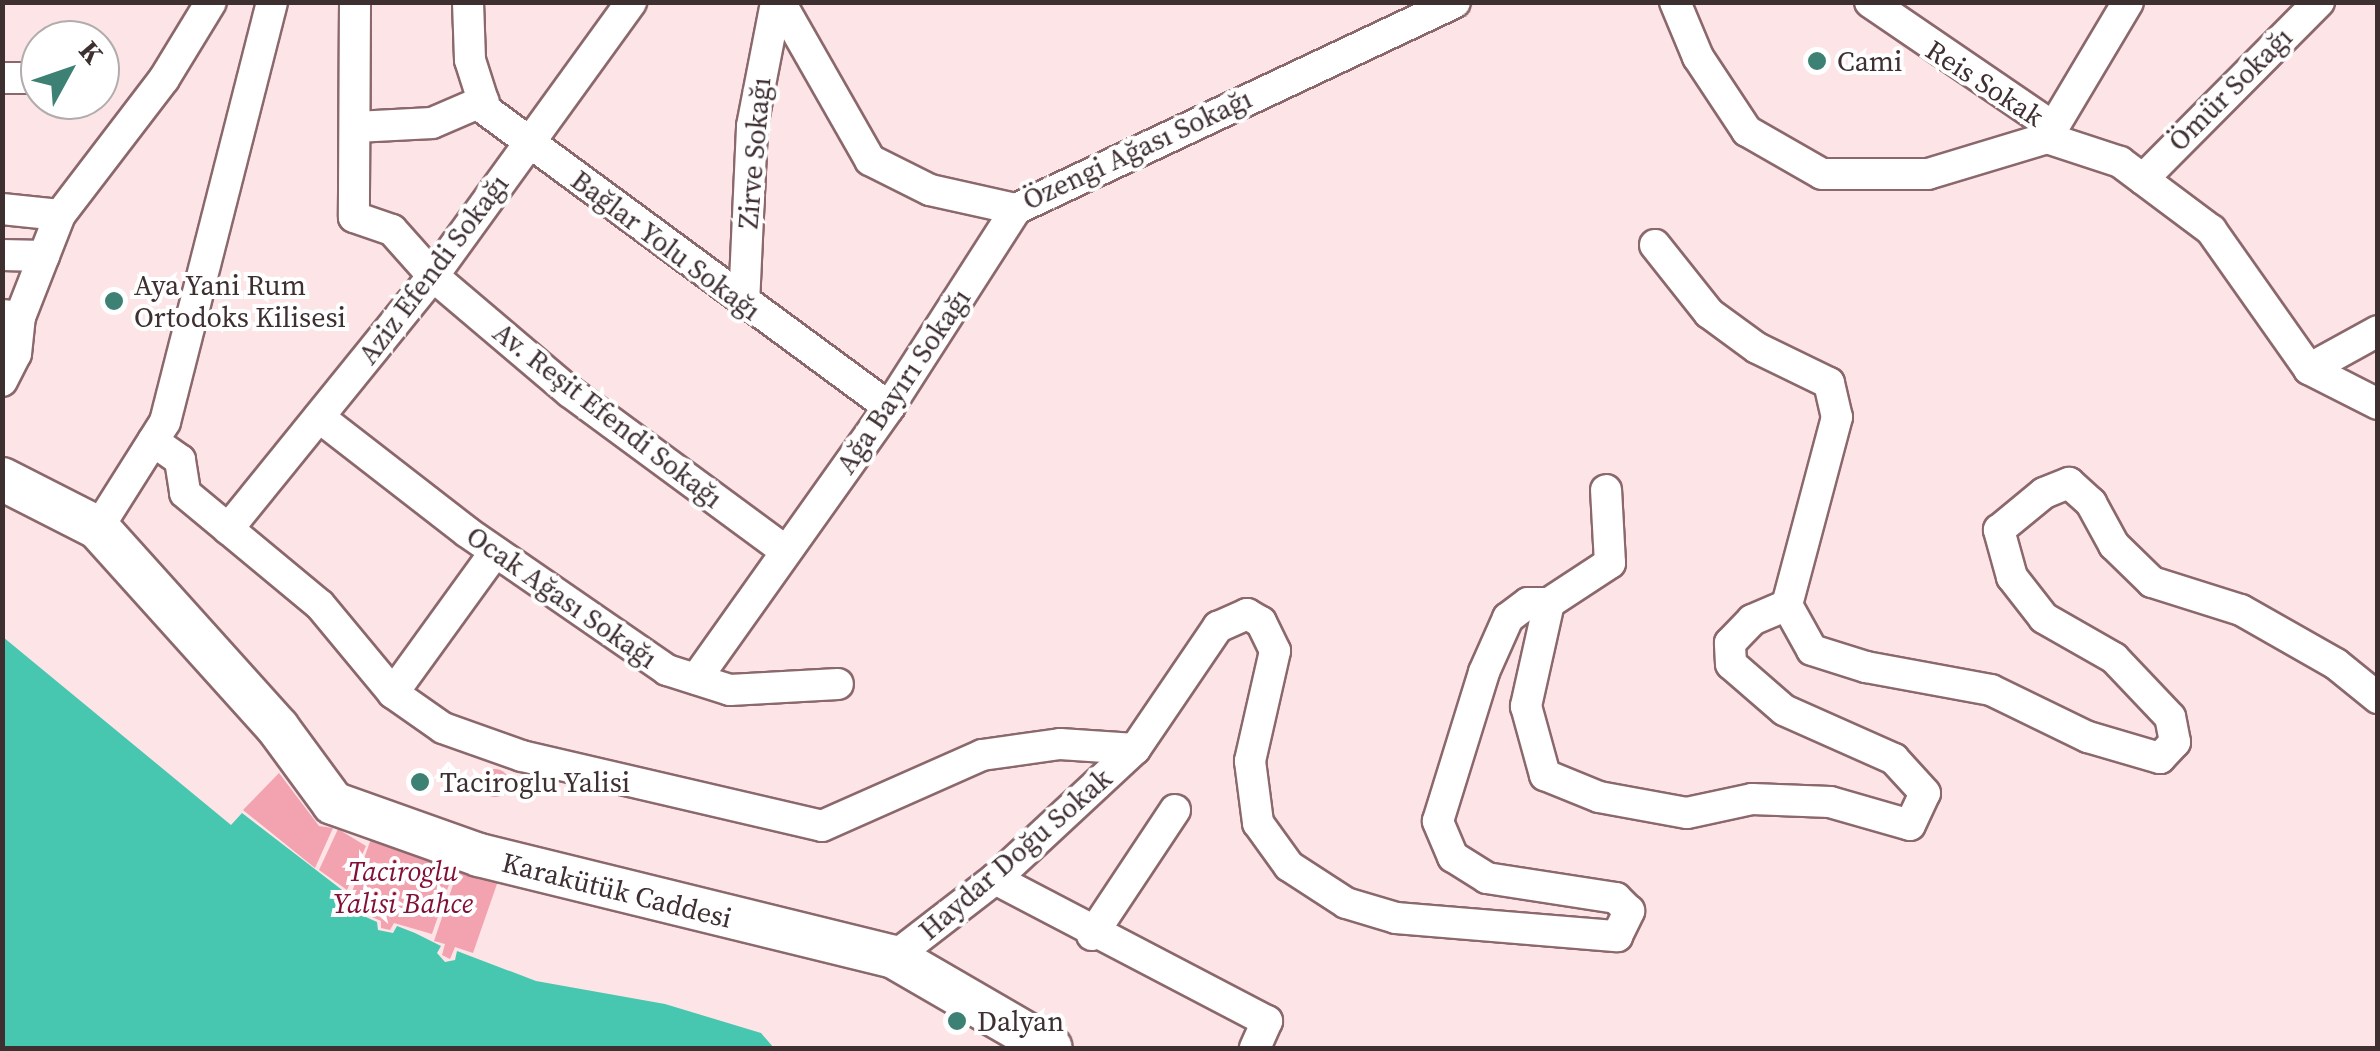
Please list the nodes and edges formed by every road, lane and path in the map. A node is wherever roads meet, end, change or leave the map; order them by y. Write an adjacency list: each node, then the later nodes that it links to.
1 (211, 2): 19 (street)
2 (272, 2): 32 (street)
3 (355, 2): 13 (street)
4 (468, 2): 12 (street, Bağlar Yolu Sokağı)
5 (630, 2): 15 (street, Aziz Efendi Sokağı)
6 (778, 2): 17 (street, Özengi Ağası Sokağı); 24 (street, Zirve Sokağı)
7 (1454, 2): 17 (street, Özengi Ağası Sokağı)
8 (1675, 2): 14 (street)
9 (1870, 2): 14 (street, Reis Sokak)
10 (2128, 2): 14 (street)
11 (2319, 2): 16 (street, Ömür Sokağı)
12 (483, 101): 13 (street); 15 (street, Bağlar Yolu Sokağı)
13 (356, 126): 23 (street, Av. Reşit Efendi Sokağı)
14 (2050, 133): 16 (street, Reis Sokak)
15 (526, 145): 23 (street, Aziz Efendi Sokağı); 24 (street, Bağlar Yolu Sokağı)
16 (2143, 178): 27 (street, Reis Sokak)
17 (1016, 208): 30 (street, Ağa Bayırı Sokağı)
18 (2, 209): 19 (street)
19 (60, 216): 22 (street)
20 (1655, 245): 40 (street)
21 (2, 255): 22 (street)
22 (44, 256): 25 (street)
23 (434, 276): 31 (street, Aziz Efendi Sokağı); 37 (street, Av. Reşit Efendi Sokağı)
24 (744, 304): 30 (street, Bağlar Yolu Sokağı)
25 (11, 316): 28 (street)
26 (2378, 331): 27 (street)
27 (2309, 370): 29 (street)
28 (2, 382)
29 (2378, 404)
30 (889, 407): 37 (street, Ağa Bayırı Sokağı)
31 (319, 417): 36 (street, Aziz Efendi Sokağı); 38 (street, Ocak Ağası Sokağı)
32 (153, 442): 35 (street); 36 (street)
33 (2, 479): 35 (main road, Karakütük Caddesi)
34 (1606, 490): 39 (street)
35 (98, 528): 49 (main road, Karakütük Caddesi)
36 (228, 529): 43 (street)
37 (786, 550): 41 (street, Ağa Bayırı Sokağı)
38 (495, 552): 41 (street, Ocak Ağası Sokağı); 43 (street)
39 (1549, 603): 40 (street); 45 (street, Haydar Doğu Sokak)
40 (1787, 605): 44 (street)
41 (696, 679): 42 (street, Ocak Ağası Sokağı)
42 (838, 684)
43 (393, 692): 45 (street)
44 (2378, 698)
45 (1135, 749): 47 (street, Haydar Doğu Sokak)
46 (1175, 810): 48 (street)
47 (995, 879): 48 (street); 49 (street, Haydar Doğu Sokak)
48 (1092, 934): 51 (street)
49 (894, 957): 50 (main road, Karakütük Caddesi)
50 (1052, 1048)
51 (1255, 1048)

